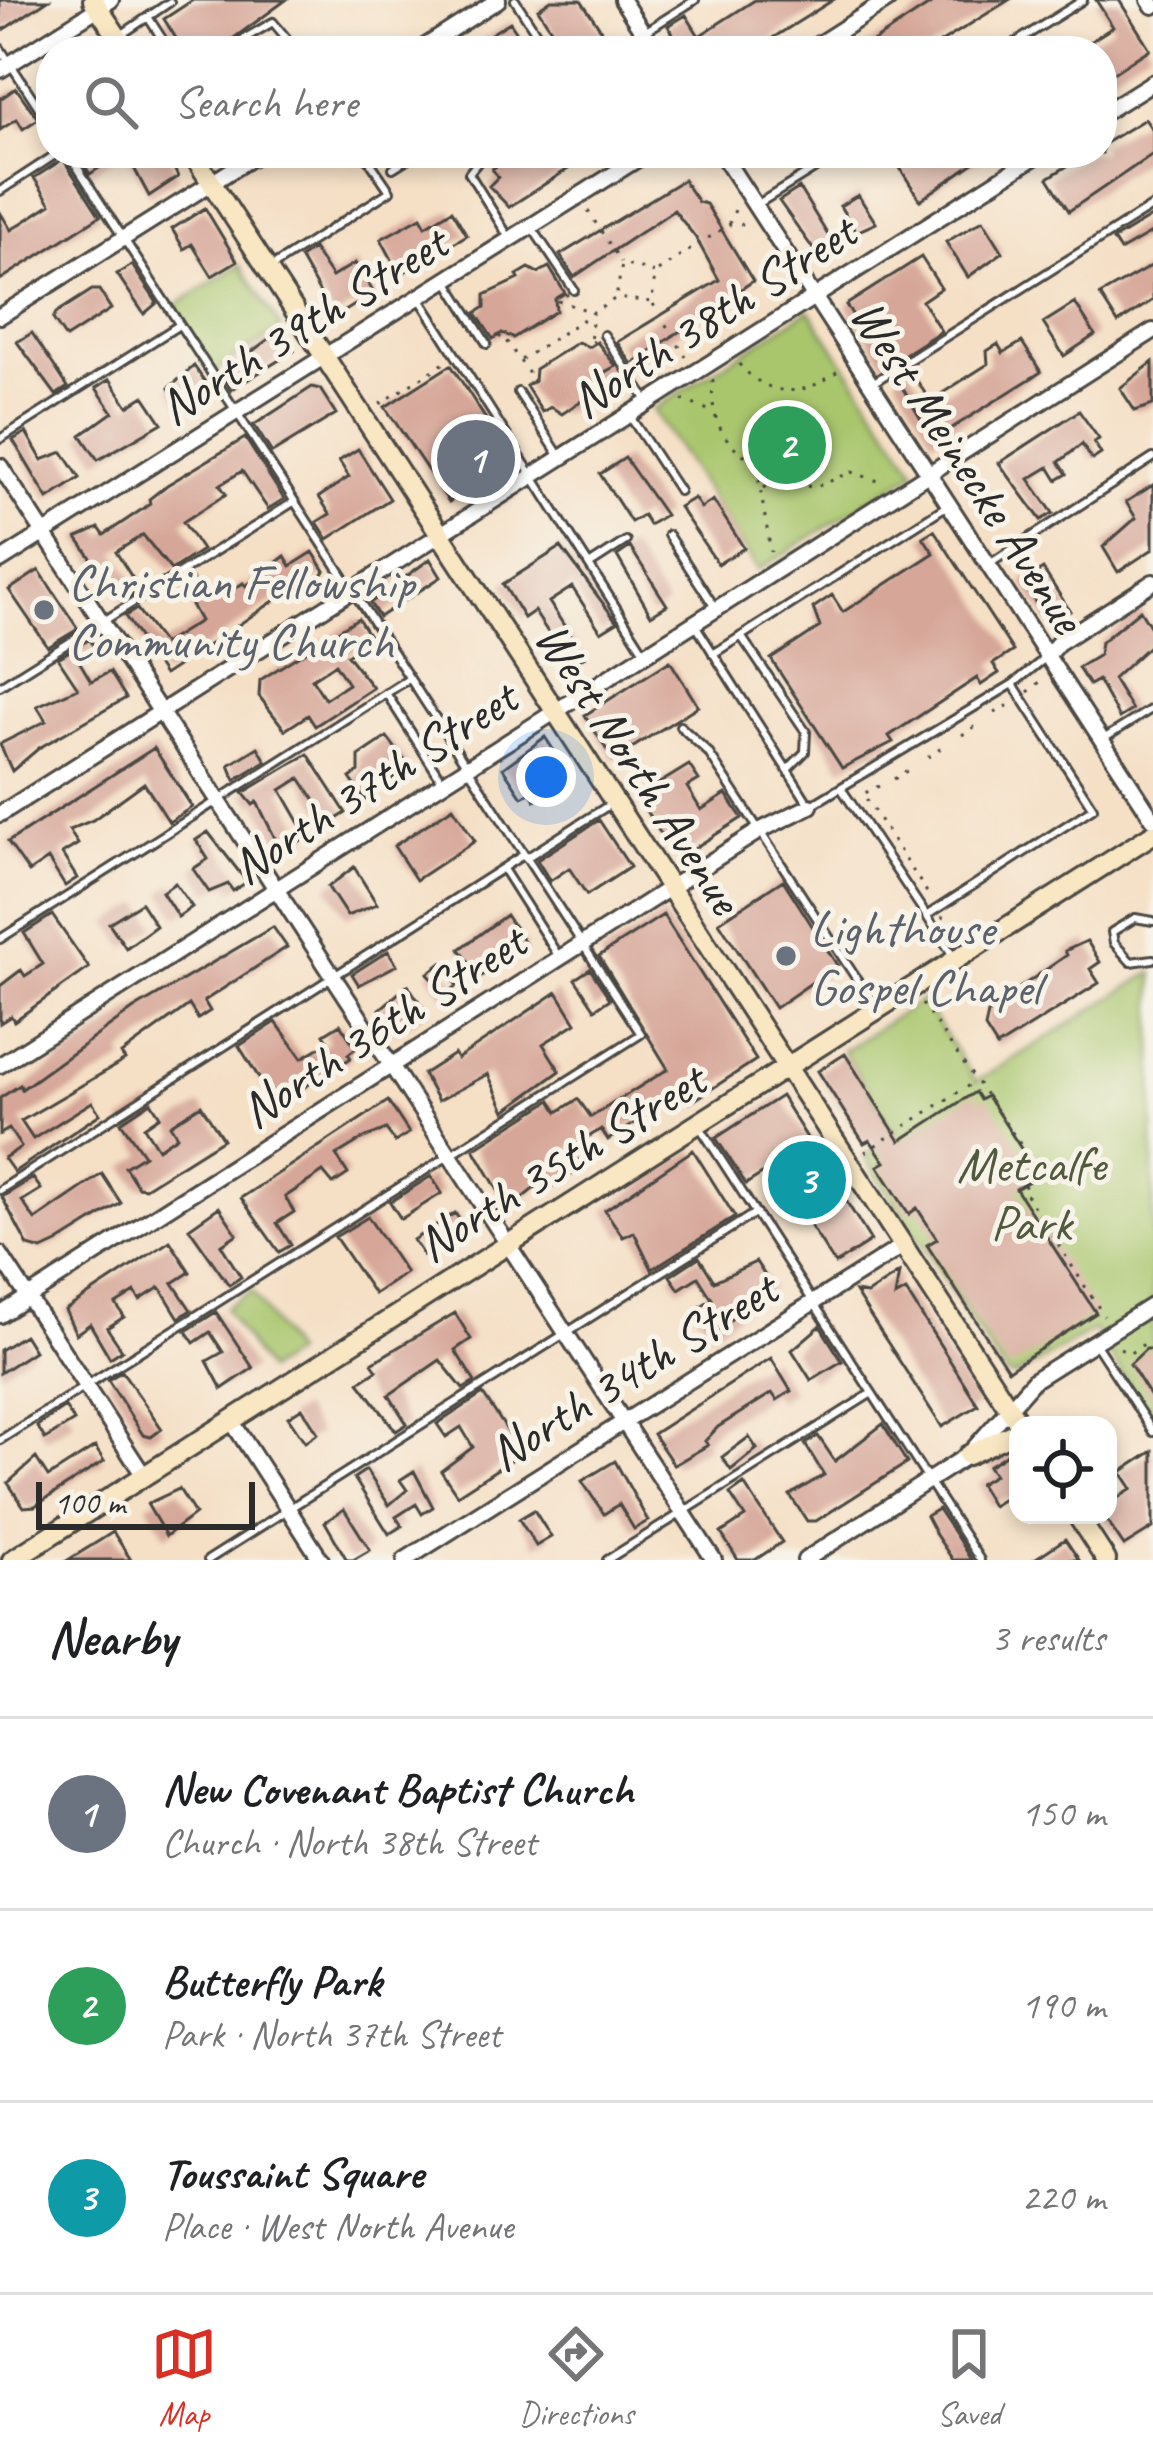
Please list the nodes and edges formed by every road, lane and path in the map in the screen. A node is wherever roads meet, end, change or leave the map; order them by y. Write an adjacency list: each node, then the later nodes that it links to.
1 (498, 0): 17 (street)
2 (515, 0): 18 (lane)
3 (622, 0): 10 (street)
4 (695, 0): 10 (lane)
5 (888, 0): 20 (street)
6 (1083, 0): 21 (lane)
7 (170, 2): 9 (lane)
8 (101, 3): 11 (street); 12 (main road)
9 (148, 17): 13 (lane); 14 (lane)
10 (643, 33): 19 (street)
11 (52, 36)
12 (118, 36)
13 (130, 36)
14 (160, 36)
15 (249, 36): 16 (lane)
16 (285, 36)
17 (442, 36)
18 (538, 36)
19 (645, 36)
20 (832, 36)
21 (1026, 36)
22 (36, 46): 24 (street)
23 (0, 48): 24 (lane)
24 (5, 67): 27 (lane)
25 (1153, 82): 26 (street)
26 (1117, 105)
27 (36, 107)
28 (36, 167): 39 (lane)
29 (78, 168): 47 (lane)
30 (202, 168): 38 (main road, West North Avenue)
31 (236, 168): 38 (street)
32 (374, 168): 50 (lane)
33 (473, 168): 48 (lane)
34 (623, 168): 46 (street, North 39th Street)
35 (731, 168): 40 (street, West Meinecke Avenue)
36 (816, 168): 40 (lane)
37 (1017, 168): 55 (street, North 38th Street)
38 (212, 183): 47 (street); 50 (main road, West North Avenue)
39 (0, 191)
40 (755, 206): 55 (street, West Meinecke Avenue)
41 (1153, 206): 71 (lane)
42 (735, 210): 45 (path)
43 (588, 211): 49 (path)
44 (744, 224): 45 (path)
45 (728, 225): 51 (path)
46 (531, 226): 48 (street, North 39th Street); 53 (lane)
47 (123, 239): 59 (street); 60 (lane)
48 (510, 239): 52 (street, North 39th Street)
49 (622, 264): 51 (path); 56 (path)
50 (267, 269): 64 (main road, West North Avenue)
51 (655, 273): 57 (path)
52 (446, 279): 54 (street, North 39th Street); 63 (lane)
53 (574, 290): 58 (path)
54 (418, 296): 64 (street, North 39th Street); 89 (lane)
55 (814, 297): 71 (street, West Meinecke Avenue); 78 (street, North 38th Street)
56 (616, 298): 57 (path); 58 (path)
57 (652, 302): 65 (path)
58 (593, 313): 67 (path)
59 (0, 316)
60 (179, 325): 81 (lane); 83 (lane)
61 (1153, 332): 88 (street, North 37th Street)
62 (604, 334): 78 (lane)
63 (487, 344): 67 (path)
64 (323, 356): 81 (street, North 39th Street); 97 (main road, West North Avenue)
65 (686, 357)
66 (452, 358): 79 (path)
67 (520, 360): 74 (path)
68 (738, 363): 72 (path)
69 (839, 370): 73 (path)
70 (714, 379): 80 (path)
71 (871, 384): 88 (street, West Meinecke Avenue)
72 (770, 388): 73 (path); 75 (path)
73 (806, 391): 76 (path)
74 (518, 392): 85 (lane)
75 (768, 396)
76 (810, 399)
77 (680, 400): 80 (path)
78 (648, 402): 82 (street, North 38th Street)
79 (380, 404)
80 (710, 411): 84 (path)
81 (235, 412): 94 (lane); 96 (street, North 39th Street)
82 (629, 415): 85 (street, North 38th Street); 93 (lane)
83 (0, 439)
84 (748, 457): 90 (path); 92 (path)
85 (561, 458): 89 (street, North 38th Street)
86 (1153, 458): 103 (lane)
87 (0, 466): 96 (street)
88 (928, 473): 95 (street, West Meinecke Avenue); 106 (street, North 37th Street)
89 (533, 476): 97 (street, North 38th Street); 102 (lane)
90 (783, 476): 91 (path); 92 (path)
91 (881, 482)
92 (761, 490): 100 (path)
93 (679, 491)
94 (292, 503): 105 (lane); 107 (lane)
95 (948, 505): 103 (street, West Meinecke Avenue); 109 (lane)
96 (44, 533): 101 (street, North 39th Street); 107 (street)
97 (439, 535): 105 (street, North 38th Street); 121 (main road, West North Avenue)
98 (668, 535): 106 (lane)
99 (626, 541): 102 (lane)
100 (771, 552)
101 (0, 561)
102 (589, 565): 110 (lane)
103 (988, 565): 112 (street, West Meinecke Avenue)
104 (1153, 582): 112 (street)
105 (350, 591): 113 (lane); 122 (street, North 38th Street)
106 (716, 609): 108 (street, North 37th Street)
107 (101, 622): 116 (lane); 122 (street)
108 (694, 623): 110 (street, North 37th Street); 111 (lane)
109 (741, 636): 111 (lane); 132 (lane)
110 (645, 653): 121 (street, North 37th Street)
111 (712, 654): 132 (lane)
112 (1046, 657): 115 (lane); 127 (street, West Meinecke Avenue)
113 (408, 680): 118 (lane); 130 (lane)
114 (1041, 681): 117 (path)
115 (1013, 684): 136 (lane); 148 (lane)
116 (0, 686)
117 (1028, 692)
118 (386, 693): 134 (lane); 137 (lane)
119 (1012, 703): 123 (path)
120 (1153, 708): 127 (lane)
121 (553, 711): 130 (street, North 37th Street); 138 (main road, West North Avenue)
122 (159, 713): 137 (street); 140 (street, North 38th Street)
123 (995, 713)
124 (979, 724): 126 (path)
125 (680, 726): 142 (lane)
126 (962, 735)
127 (1102, 741): 141 (street, West Meinecke Avenue)
128 (946, 745): 129 (path)
129 (928, 758)
130 (465, 766): 134 (street, North 37th Street); 144 (lane)
131 (913, 767): 133 (path)
132 (787, 770): 139 (lane)
133 (894, 779)
134 (442, 781): 147 (street, North 37th Street)
135 (879, 785): 148 (path)
136 (843, 790): 139 (lane); 149 (lane)
137 (216, 801): 147 (street); 152 (lane)
138 (614, 802): 144 (lane); 146 (main road, West North Avenue)
139 (810, 806): 142 (street, North 36th Street)
140 (0, 814)
141 (1153, 819)
142 (759, 831): 146 (street, North 36th Street); 159 (lane)
143 (1153, 834): 156 (main road, North 35th Street)
144 (524, 856): 145 (lane); 153 (lane)
145 (503, 869): 154 (lane); 157 (lane)
146 (670, 887): 153 (street, North 36th Street); 162 (main road, West North Avenue)
147 (275, 889): 157 (street); 160 (street, North 37th Street)
148 (938, 908): 149 (lane); 151 (path)
149 (926, 916): 156 (lane)
150 (1153, 921): 155 (lane)
151 (954, 934)
152 (0, 939)
153 (583, 943): 154 (street, North 36th Street); 166 (lane)
154 (560, 957): 161 (street, North 36th Street)
155 (1153, 959)
156 (956, 961): 159 (main road, North 35th Street)
157 (333, 978): 161 (street); 167 (lane)
158 (922, 1004): 163 (path)
159 (877, 1010): 162 (main road, North 35th Street)
160 (0, 1065)
161 (389, 1066): 166 (street); 172 (street, North 36th Street)
162 (786, 1068): 164 (main road, North 35th Street); 170 (main road, West North Avenue)
163 (974, 1082): 165 (path); 176 (path)
164 (698, 1124): 168 (lane); 169 (main road, North 35th Street)
165 (865, 1152)
166 (447, 1156): 169 (street); 181 (lane)
167 (0, 1190)
168 (755, 1213): 173 (lane); 177 (lane)
169 (504, 1246): 177 (street); 185 (main road, North 35th Street)
170 (901, 1247): 173 (street, North 34th Street); 183 (main road, West North Avenue)
171 (0, 1254): 172 (street)
172 (28, 1298): 175 (street, North 36th Street); 181 (street)
173 (812, 1303): 182 (lane); 186 (street, North 34th Street)
174 (1153, 1305): 178 (street)
175 (0, 1316)
176 (1104, 1316)
177 (565, 1335): 186 (street); 193 (lane)
178 (1095, 1343): 184 (street); 188 (lane)
179 (1153, 1347): 180 (path)
180 (1120, 1348)
181 (86, 1386): 189 (lane); 191 (street)
182 (872, 1393): 192 (lane); 194 (lane)
183 (1012, 1416)
184 (1019, 1416)
185 (230, 1420): 191 (main road, North 35th Street); 193 (street)
186 (623, 1423): 194 (street); 199 (street, North 34th Street)
187 (1009, 1427): 190 (main road)
188 (1153, 1432)
189 (0, 1440)
190 (968, 1455): 192 (street)
191 (143, 1476): 196 (main road, North 35th Street)
192 (930, 1479): 202 (street); 203 (lane)
193 (288, 1508): 197 (lane); 198 (street)
194 (682, 1512): 200 (lane); 201 (street)
195 (1084, 1524): 204 (main road)
196 (12, 1560)
197 (208, 1560)
198 (322, 1560)
199 (406, 1560)
200 (607, 1560)
201 (714, 1560)
202 (805, 1560)
203 (980, 1560)
204 (1106, 1560)

